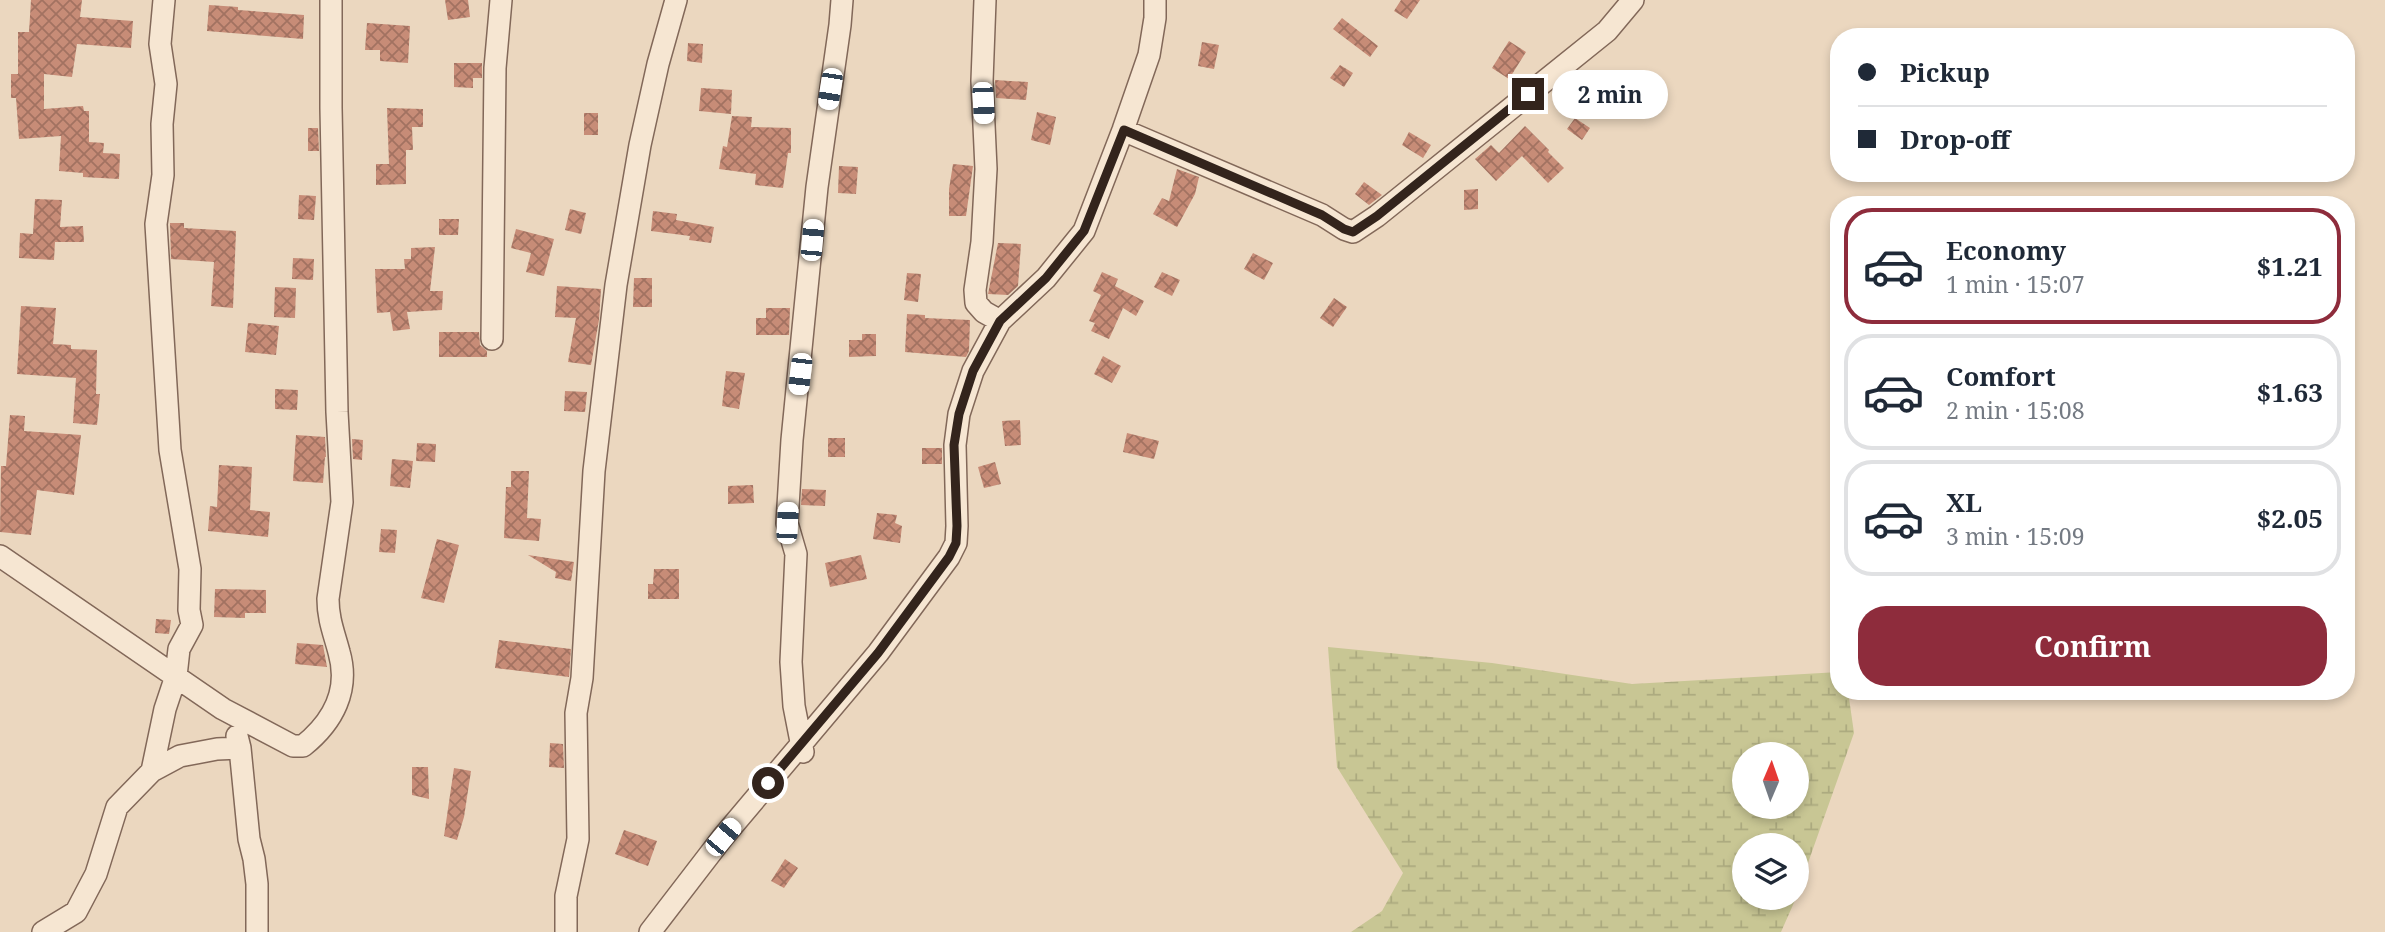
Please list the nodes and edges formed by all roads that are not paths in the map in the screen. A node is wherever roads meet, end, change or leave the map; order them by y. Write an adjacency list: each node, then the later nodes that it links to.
1 (164, 0): 13 (street)
2 (331, 0): 14 (street)
3 (501, 0): 11 (street)
4 (676, 0): 20 (street)
5 (842, 0): 16 (street)
6 (985, 0): 10 (street)
7 (1156, 0): 9 (street)
8 (1633, 0): 9 (street)
9 (1124, 130): 10 (street)
10 (1000, 321): 16 (street)
11 (492, 339)
12 (0, 556): 13 (street)
13 (176, 676): 14 (street); 17 (street)
14 (223, 709): 15 (street)
15 (240, 748): 17 (street); 19 (street)
16 (802, 751): 21 (street)
17 (152, 771): 18 (street)
18 (43, 932)
19 (257, 932)
20 (566, 932)
21 (650, 932)

